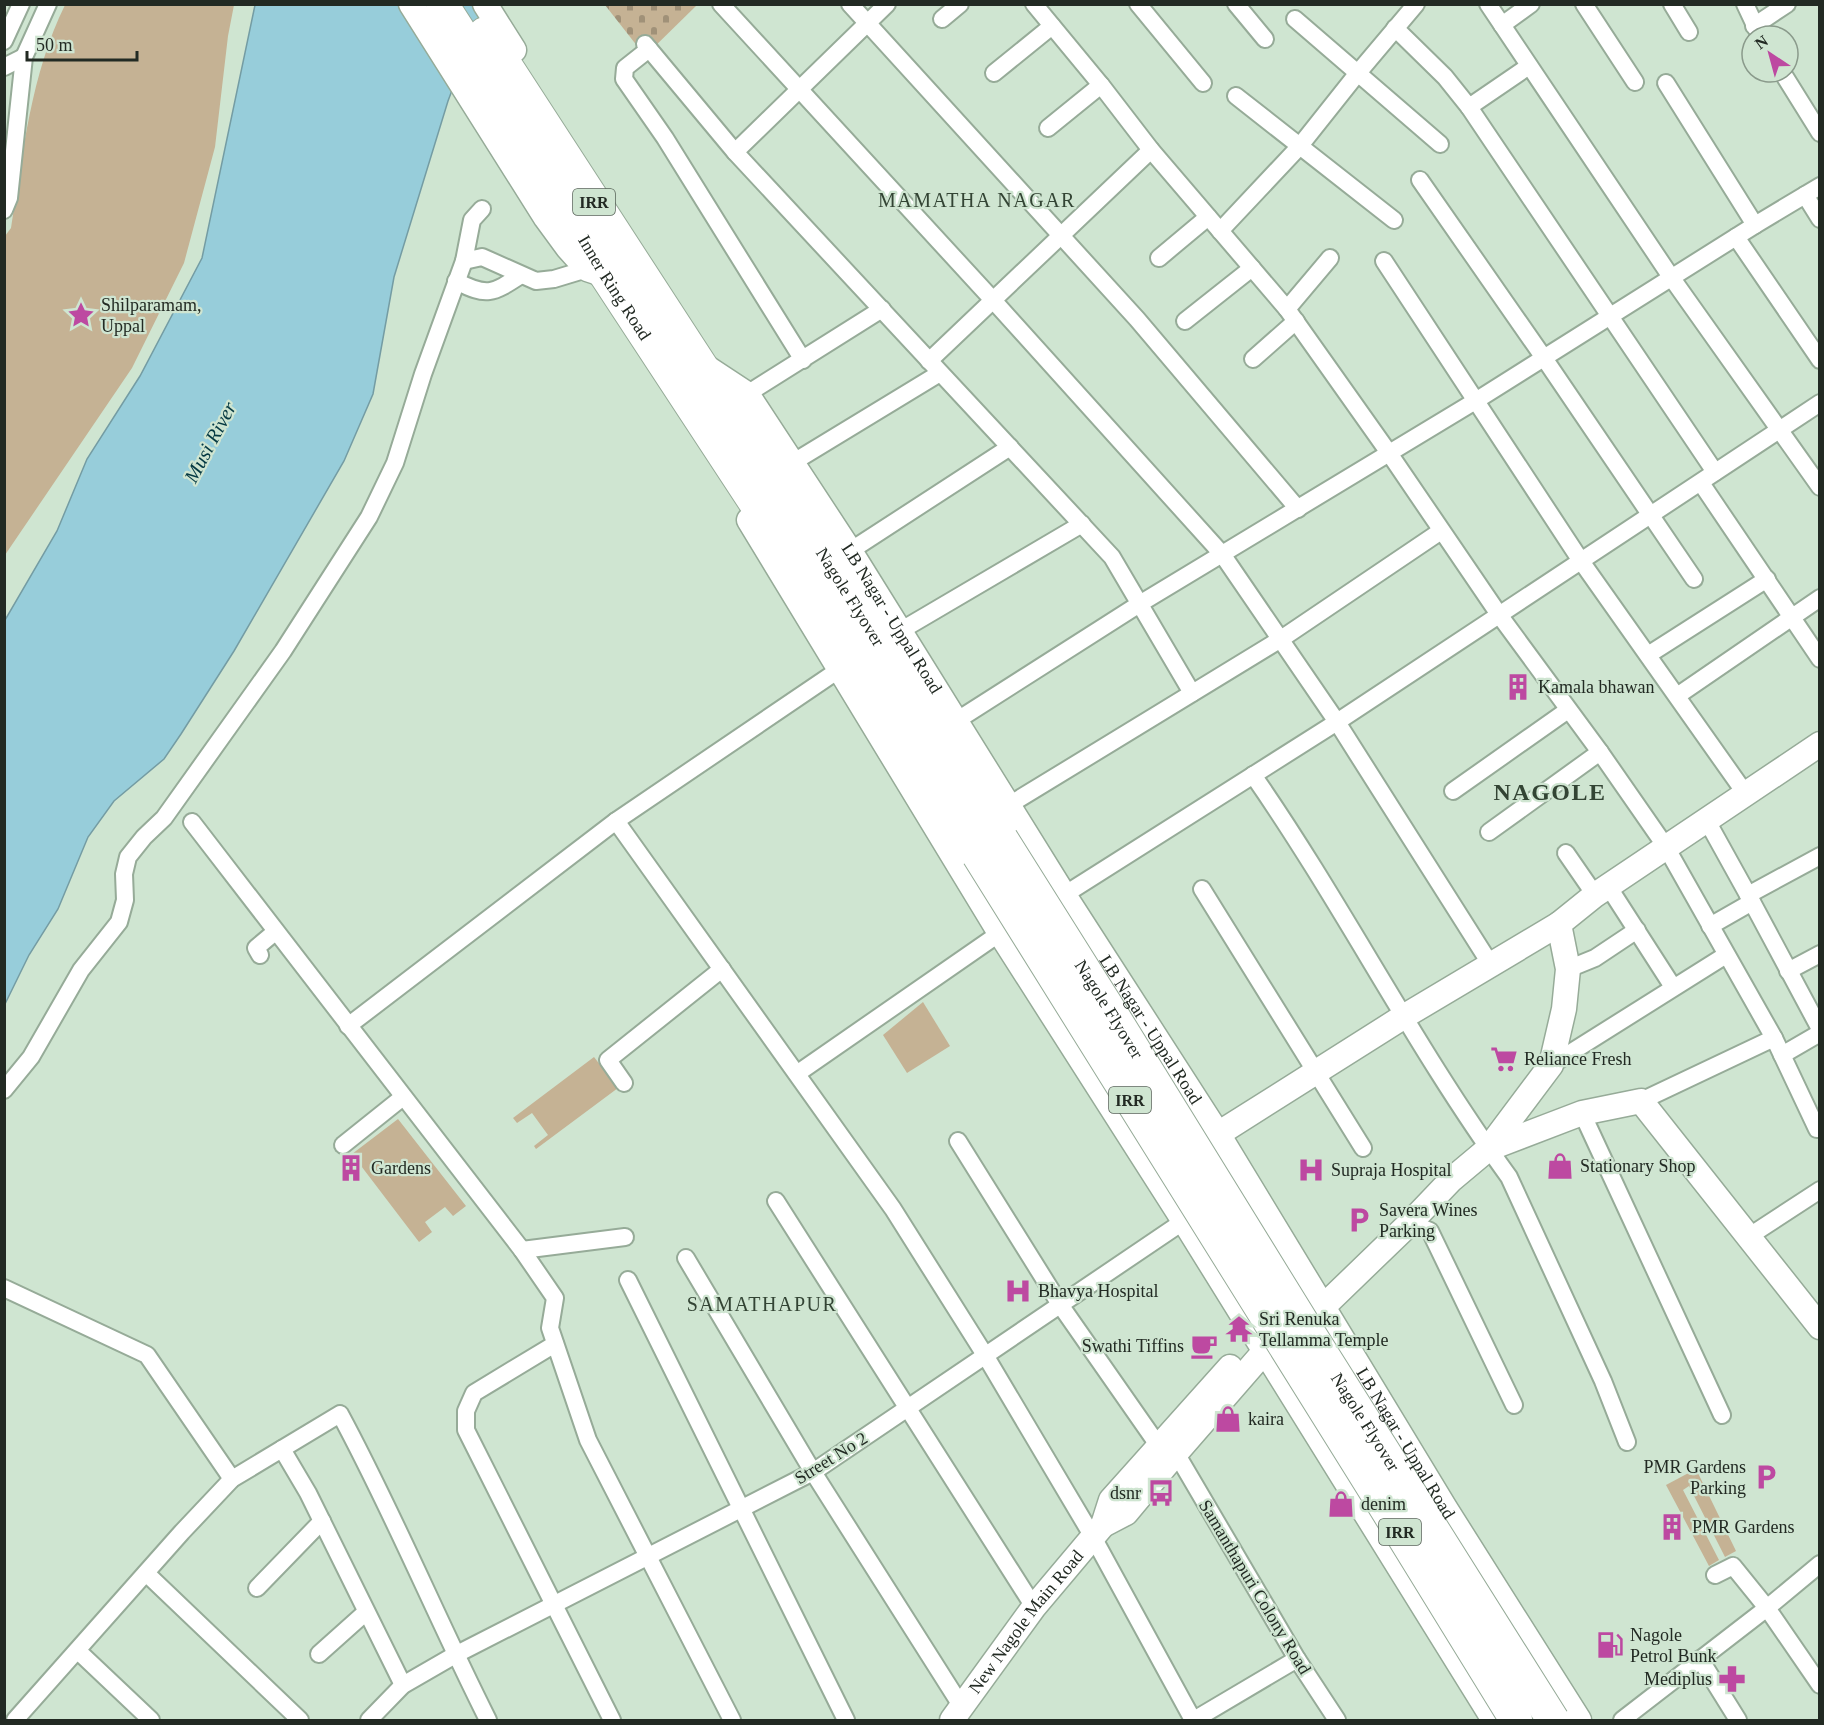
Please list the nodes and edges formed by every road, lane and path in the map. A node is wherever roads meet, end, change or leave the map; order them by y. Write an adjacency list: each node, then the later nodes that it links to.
1 (21, 4): 31 (street)
2 (48, 4): 33 (street)
3 (411, 4): 68 (street)
4 (442, 4): 32 (highway, Inner Ring Road / IRR)
5 (466, 4): 32 (highway, Inner Ring Road / IRR)
6 (485, 4): 77 (street)
7 (721, 4): 43 (street)
8 (850, 4): 23 (street)
9 (888, 4): 23 (street)
10 (960, 4): 21 (street)
11 (1034, 4): 27 (street)
12 (1138, 4): 39 (street)
13 (1236, 4): 30 (street)
14 (1416, 4): 28 (street)
15 (1488, 4): 26 (street)
16 (1531, 4): 26 (street)
17 (1584, 4): 38 (street)
18 (1672, 4): 29 (street)
19 (1744, 4): 24 (street)
20 (1786, 4): 25 (street)
21 (942, 19)
22 (1295, 19): 37 (street)
23 (868, 23): 43 (street); 61 (street)
24 (1754, 24)
25 (1765, 24)
26 (1502, 25): 34 (street)
27 (1052, 26): 36 (street); 42 (street)
28 (1395, 28): 37 (street); 45 (street)
29 (1689, 32)
30 (1265, 39)
31 (4, 41)
32 (484, 51): 68 (highway, Inner Ring Road / IRR); 77 (highway, Inner Ring Road / IRR)
33 (24, 57): 35 (street); 55 (street)
34 (1529, 66): 45 (street); 70 (street)
35 (4, 67)
36 (994, 73)
37 (1357, 74): 48 (street); 49 (street)
38 (1635, 82)
39 (1203, 83)
40 (1666, 83): 59 (street)
41 (1789, 84): 47 (street)
42 (1101, 85): 46 (street); 50 (street)
43 (799, 89): 51 (street); 72 (street)
44 (1236, 96): 49 (street)
45 (1469, 107): 75 (street)
46 (1048, 128)
47 (1820, 133)
48 (1440, 144)
49 (1299, 147): 58 (street); 60 (street)
50 (1151, 150): 56 (street); 61 (street)
51 (735, 152): 73 (street); 80 (street)
52 (1420, 180): 79 (street)
53 (1812, 190): 57 (street); 59 (street)
54 (482, 209): 65 (street)
55 (4, 210)
56 (1208, 217): 60 (street); 63 (street)
57 (1820, 219)
58 (1394, 220)
59 (1755, 225): 62 (street)
60 (1220, 231): 67 (street)
61 (1059, 235): 72 (street); 95 (street)
62 (1736, 237): 70 (street); 81 (street)
63 (1159, 258)
64 (1330, 258): 74 (street)
65 (464, 261): 69 (street); 71 (street)
66 (1384, 261): 85 (street)
67 (1252, 268): 74 (street); 76 (street)
68 (596, 272): 69 (street); 92 (highway, Inner Ring Road / IRR)
69 (520, 275): 71 (street)
70 (1671, 277): 75 (street); 87 (street)
71 (456, 281): 161 (street)
72 (992, 299): 83 (street); 100 (street)
73 (882, 309): 80 (street); 83 (street)
74 (1291, 315): 78 (street); 89 (street)
75 (1609, 316): 79 (street); 91 (street)
76 (1185, 321)
77 (676, 328): 82 (highway, Inner Ring Road / IRR)
78 (1252, 358)
79 (1544, 358): 85 (street); 96 (street)
80 (804, 360): 84 (street)
81 (1820, 360)
82 (698, 362): 84 (street, LB Nagar - Uppal Road); 128 (highway, Nagole Flyover / IRR)
83 (934, 367): 88 (street); 90 (street)
84 (747, 394): 90 (street, LB Nagar - Uppal Road)
85 (1477, 400): 89 (street); 101 (street)
86 (1820, 403): 87 (street)
87 (1780, 430): 91 (street); 94 (street)
88 (1010, 447): 97 (street); 99 (street)
89 (1389, 453): 95 (street); 98 (street)
90 (792, 463): 99 (street, LB Nagar - Uppal Road)
91 (1715, 472): 93 (street)
92 (736, 474): 112 (street); 128 (highway, Nagole Flyover / IRR)
93 (1701, 483): 96 (street); 103 (street)
94 (1820, 487)
95 (1298, 509): 100 (street)
96 (1651, 516): 101 (street); 102 (street)
97 (1082, 524): 105 (street); 108 (street)
98 (1441, 531): 106 (street); 109 (street)
99 (850, 551): 108 (street, LB Nagar - Uppal Road)
100 (1222, 554): 105 (street); 109 (street)
101 (1581, 561): 106 (street); 110 (street)
102 (1694, 579)
103 (1767, 579): 107 (street); 110 (street)
104 (1820, 598): 107 (street)
105 (1141, 603): 113 (street); 116 (street)
106 (1500, 616): 115 (street); 117 (street)
107 (1791, 616): 111 (street); 114 (street)
108 (900, 631): 116 (street, LB Nagar - Uppal Road)
109 (1281, 639): 113 (street); 117 (street)
110 (1648, 655): 114 (street)
111 (1820, 659)
112 (840, 669): 125 (street); 140 (street)
113 (1192, 693): 123 (street)
114 (1677, 696): 122 (street)
115 (1568, 711): 119 (street); 121 (street)
116 (956, 721): 123 (street, LB Nagar - Uppal Road)
117 (1337, 722): 120 (street); 144 (street)
118 (1820, 744): 122 (street)
119 (1600, 752): 127 (street); 129 (street)
120 (1253, 775): 134 (street); 151 (street)
121 (1453, 791)
122 (1745, 793): 124 (street)
123 (1009, 805): 134 (street, LB Nagar - Uppal Road)
124 (1706, 819): 129 (street); 135 (street)
125 (616, 821): 145 (street); 153 (street)
126 (192, 822): 139 (street)
127 (1489, 832)
128 (990, 847): 228 (highway, Nagole Flyover / IRR, bridge); 229 (highway, Nagole Flyover / IRR, bridge)
129 (1666, 847): 133 (street); 137 (street)
130 (1566, 853): 133 (street)
131 (1820, 856): 135 (street)
132 (1202, 889): 158 (street)
133 (1601, 890): 136 (street); 138 (street)
134 (1064, 895): 148 (street, LB Nagar - Uppal Road)
135 (1750, 898): 137 (street); 147 (street)
136 (1559, 924): 144 (street); 146 (street)
137 (1710, 926): 143 (street)
138 (1637, 930): 146 (street); 149 (street)
139 (275, 932): 142 (street); 153 (street)
140 (1000, 933): 152 (street); 159 (street)
141 (1820, 954): 147 (street)
142 (260, 955)
143 (1726, 955): 149 (street); 155 (street)
144 (1491, 965): 151 (street)
145 (722, 969): 159 (street); 160 (street)
146 (1568, 969): 157 (street)
147 (1788, 971): 150 (street)
148 (1117, 978): 152 (street); 166 (street, LB Nagar - Uppal Road)
149 (1673, 987): 157 (street)
150 (1814, 1007): 154 (street)
151 (1403, 1017): 158 (street); 170 (street)
152 (1056, 1019): 173 (street)
153 (348, 1026): 162 (street)
154 (1820, 1031): 156 (street)
155 (1774, 1038): 156 (street); 163 (street)
156 (1782, 1055): 165 (street)
157 (1551, 1065): 170 (street)
158 (1317, 1072): 166 (street); 169 (street)
159 (798, 1073): 186 (street)
160 (624, 1083)
161 (4, 1090)
162 (403, 1097): 168 (street); 177 (street)
163 (1641, 1101): 164 (street); 176 (street)
164 (1582, 1113): 170 (street); 189 (street)
165 (1820, 1129)
166 (1218, 1134): 182 (street, LB Nagar - Uppal Road)
167 (958, 1141): 181 (street, Samanthapuri Colony Road)
168 (344, 1145)
169 (1364, 1148)
170 (1488, 1149): 174 (street); 190 (street)
171 (1820, 1190): 176 (street)
172 (776, 1202): 188 (street)
173 (1184, 1221): 181 (street, Street No 2); 185 (street)
174 (1410, 1223): 182 (street); 187 (street)
175 (625, 1237): 177 (street)
176 (1748, 1237): 183 (street)
177 (522, 1250): 184 (street)
178 (686, 1258): 193 (street)
179 (628, 1280): 196 (street)
180 (4, 1288): 194 (street)
181 (1061, 1306): 186 (street, Street No 2); 192 (street, Samanthapuri Colony Road)
182 (1324, 1306): 195 (street, LB Nagar - Uppal Road)
183 (1820, 1327)
184 (555, 1344): 200 (street); 205 (street)
185 (1262, 1351): 192 (street, New Nagole Main Road); 199 (street)
186 (985, 1355): 188 (street, Street No 2); 198 (street)
187 (1514, 1405)
188 (908, 1407): 193 (street, Street No 2); 206 (street)
189 (1722, 1415)
190 (1627, 1442)
191 (282, 1449): 194 (street); 197 (street); 211 (street)
192 (1167, 1449): 198 (street, New Nagole Main Road); 212 (street, Samanthapuri Colony Road)
193 (813, 1472): 196 (street, Street No 2); 216 (street)
194 (232, 1479): 202 (street)
195 (1445, 1508): 199 (street); 230 (street, LB Nagar - Uppal Road)
196 (741, 1509): 200 (street, Street No 2); 224 (street)
197 (322, 1521): 204 (street); 208 (street)
198 (1098, 1531): 206 (street, New Nagole Main Road); 225 (street)
199 (1387, 1548): 227 (street)
200 (648, 1555): 205 (street, Street No 2); 223 (street)
201 (1820, 1564): 207 (street)
202 (146, 1573): 209 (street); 219 (street)
203 (1715, 1575): 207 (street)
204 (257, 1588)
205 (553, 1603): 211 (street, Street No 2); 222 (street)
206 (1034, 1606): 216 (street, New Nagole Main Road)
207 (1767, 1608): 213 (street); 215 (street)
208 (366, 1612): 210 (street); 214 (street)
209 (78, 1651): 217 (street); 218 (street)
210 (320, 1654)
211 (455, 1655): 214 (street, Street No 2); 221 (street)
212 (1297, 1659): 225 (street); 226 (street, Samanthapuri Colony Road)
213 (1700, 1659): 231 (street); 232 (street)
214 (403, 1685): 220 (street, Street No 2)
215 (1820, 1685)
216 (957, 1714)
217 (15, 1720)
218 (151, 1720)
219 (300, 1720)
220 (369, 1720)
221 (488, 1720)
222 (612, 1720)
223 (732, 1720)
224 (846, 1720)
225 (1194, 1720)
226 (1337, 1720)
227 (1494, 1720)
228 (1516, 1720)
229 (1552, 1720)
230 (1579, 1720)
231 (1622, 1720)
232 (1738, 1720)

